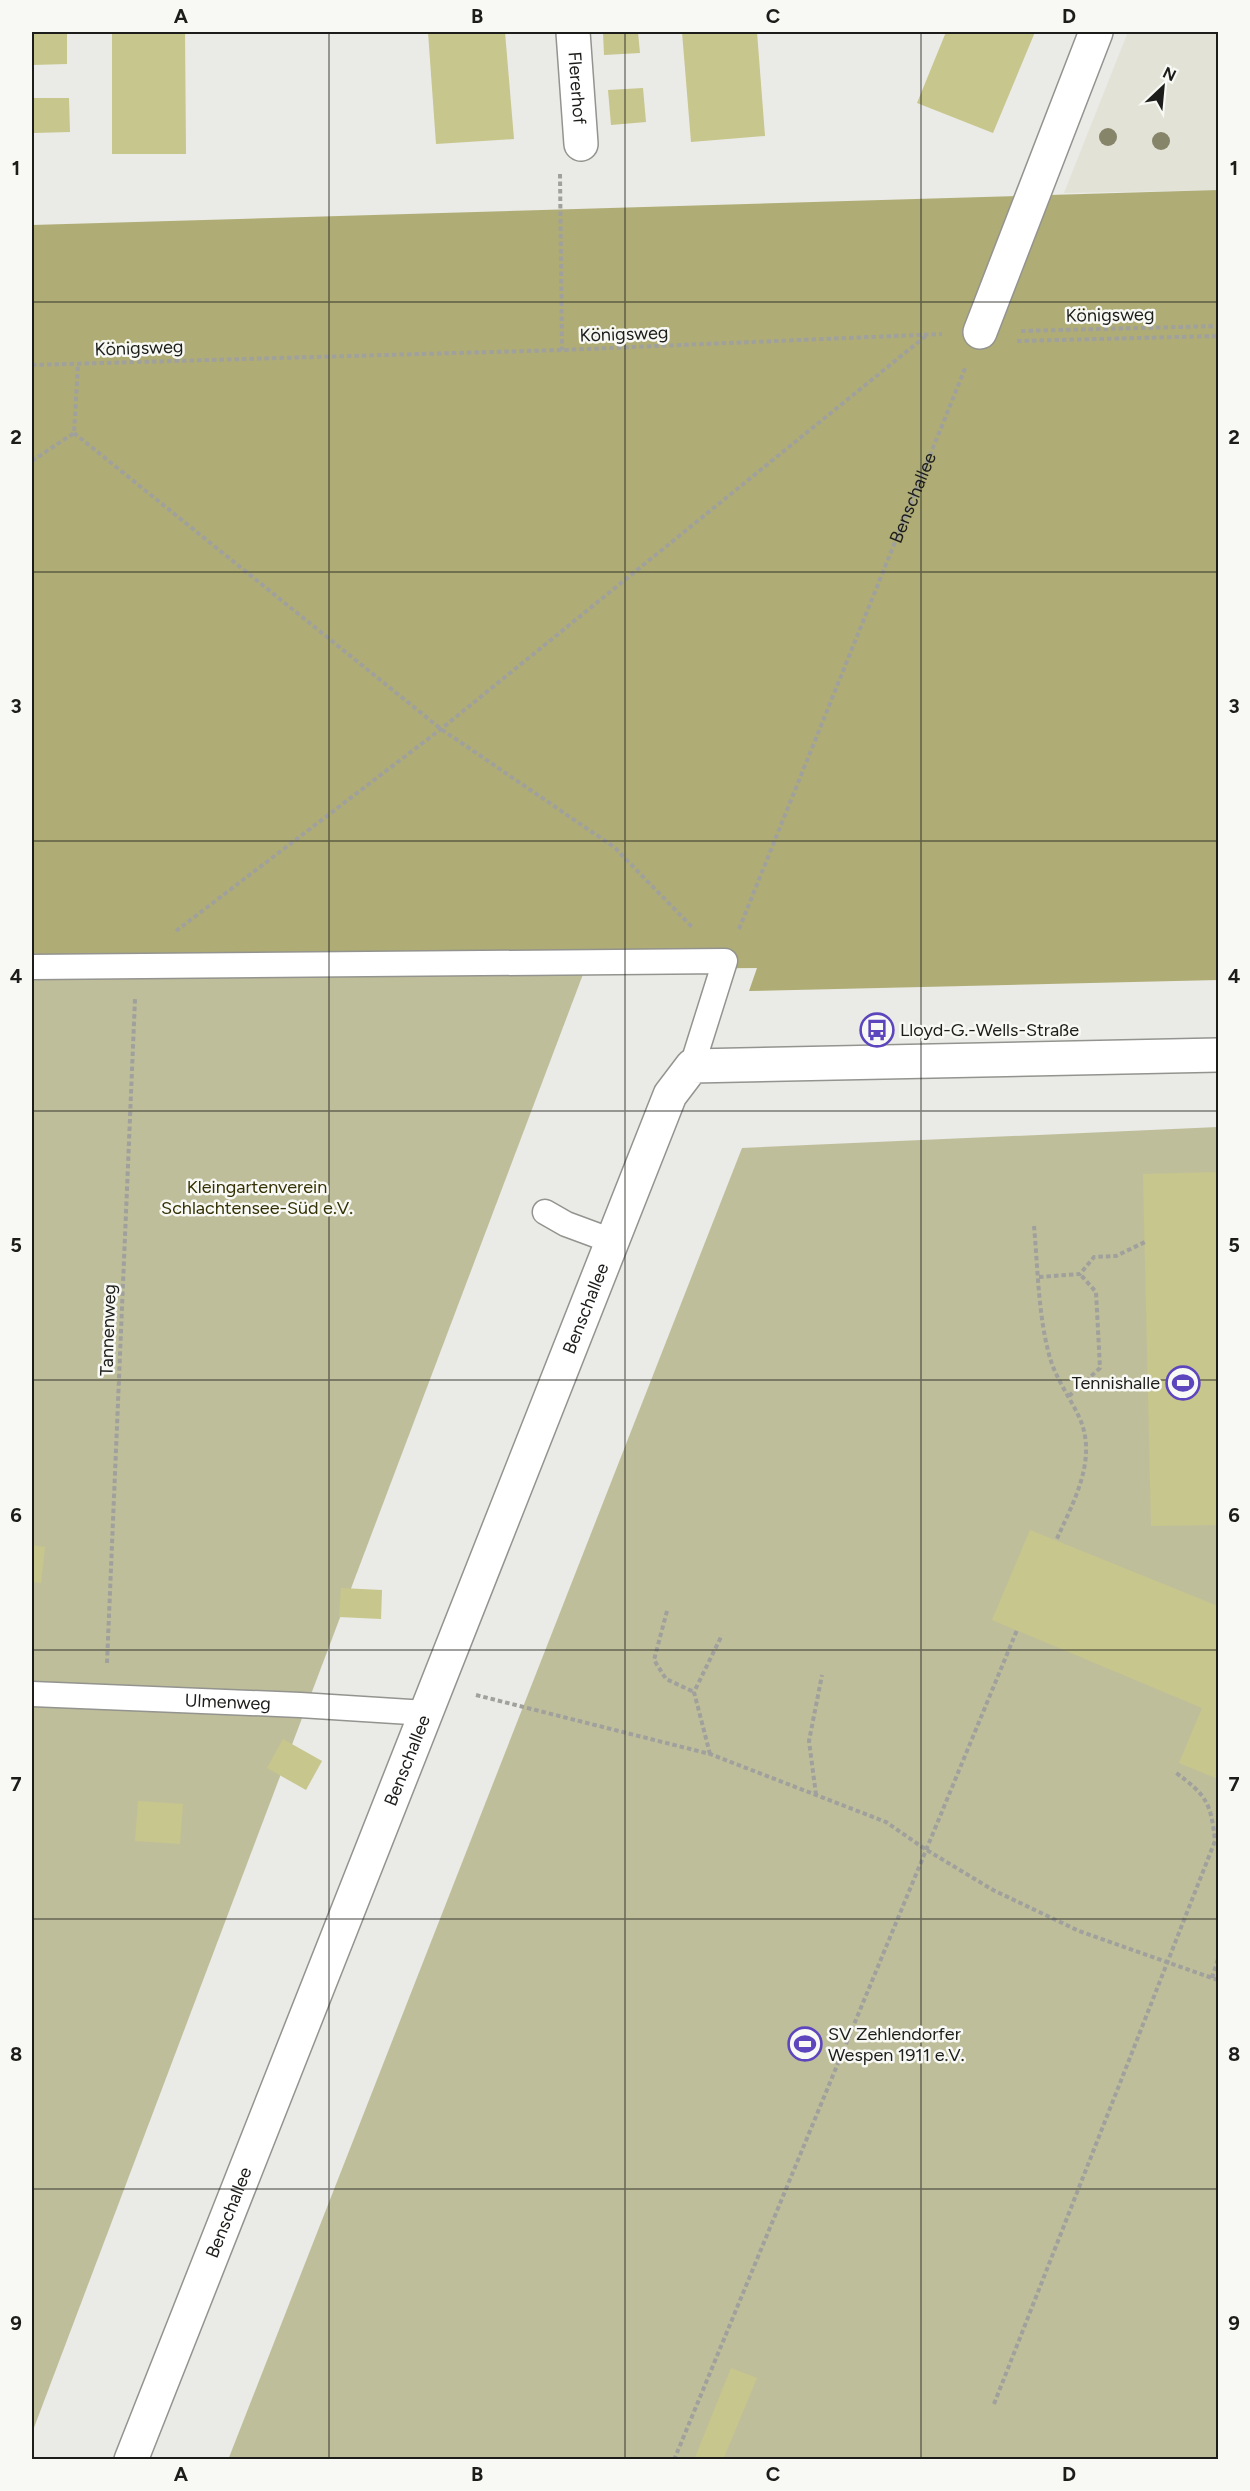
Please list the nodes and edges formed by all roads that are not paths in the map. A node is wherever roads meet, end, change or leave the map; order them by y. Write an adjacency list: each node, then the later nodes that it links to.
1 (573, 32): 3 (street, Flererhof)
2 (1096, 32): 4 (street)
3 (581, 144)
4 (980, 332)
5 (32, 967): 7 (lane)
6 (1218, 1055): 7 (street)
7 (692, 1066): 9 (street, Benschallee)
8 (545, 1212): 9 (lane)
9 (612, 1241): 11 (street, Benschallee)
10 (32, 1694): 11 (lane, Ulmenweg)
11 (426, 1713): 12 (street, Benschallee)
12 (131, 2460)

